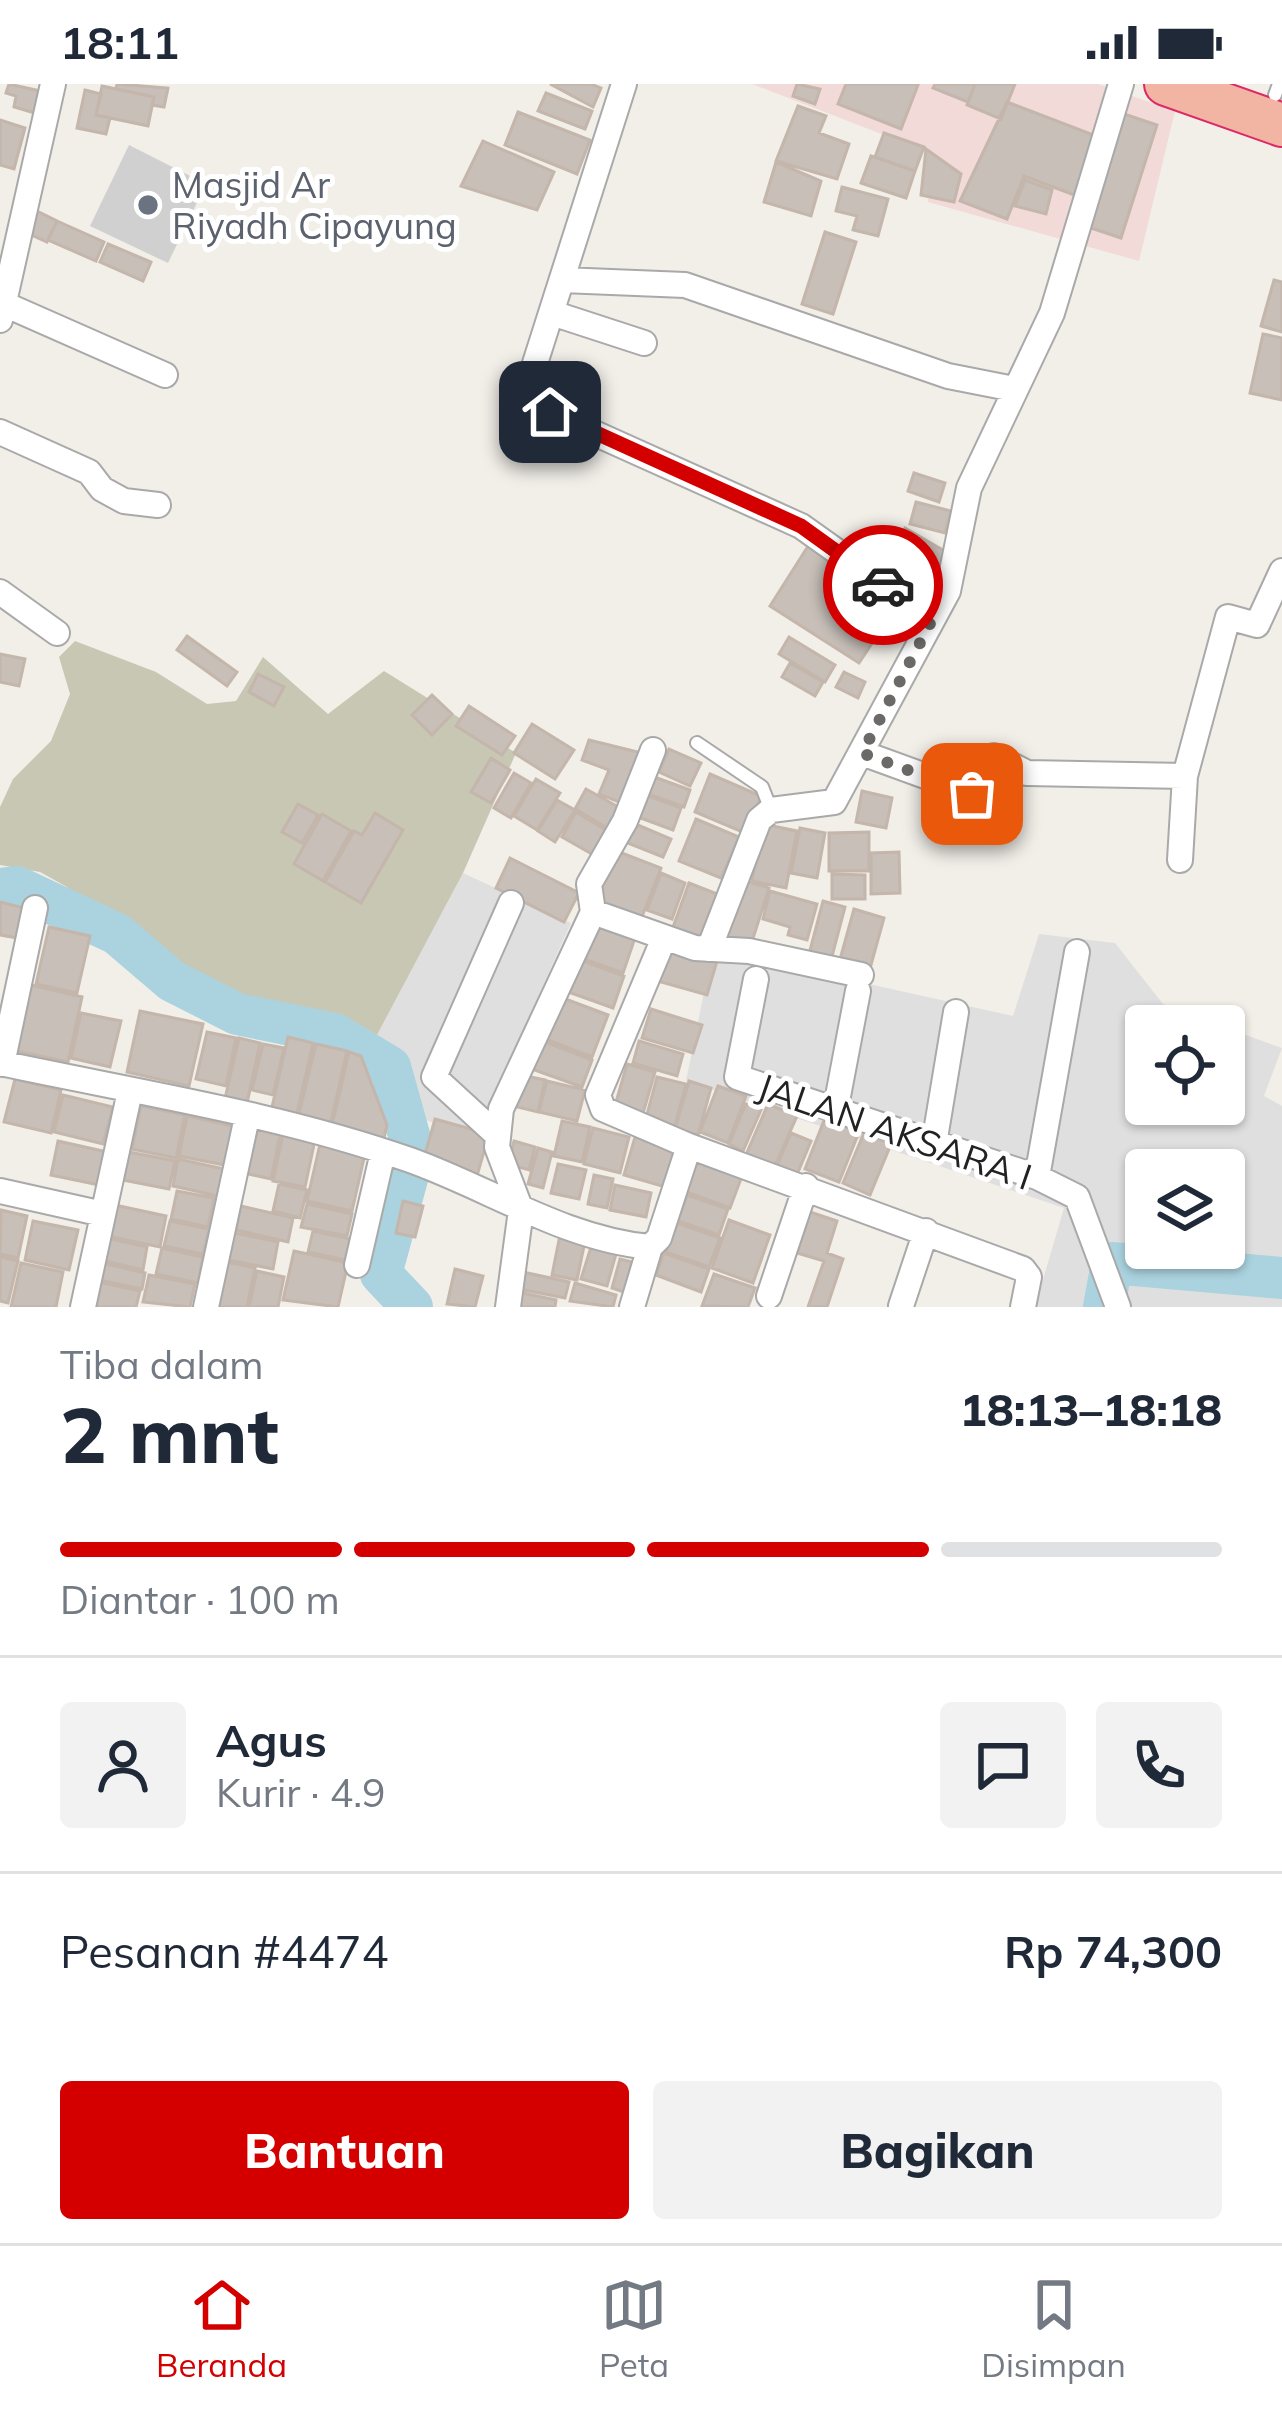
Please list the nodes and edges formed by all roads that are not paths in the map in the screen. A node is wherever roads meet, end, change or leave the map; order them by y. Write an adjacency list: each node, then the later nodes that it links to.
1 (53, 84): 7 (street)
2 (624, 84): 6 (street)
3 (1121, 84): 11 (street)
4 (1166, 84): 5 (highway)
5 (1273, 97)
6 (562, 280): 8 (street); 11 (street)
7 (2, 312): 10 (street)
8 (552, 313): 9 (street); 16 (street)
9 (644, 343)
10 (166, 375)
11 (1014, 389): 16 (street)
12 (0, 432): 13 (street)
13 (158, 505)
14 (1282, 571): 21 (street)
15 (0, 592): 17 (street)
16 (932, 620): 20 (street)
17 (57, 632)
18 (697, 743): 22 (lane)
19 (653, 750): 26 (street)
20 (862, 753): 21 (street); 22 (street)
21 (1185, 776): 23 (street)
22 (771, 810): 27 (street)
23 (1180, 860)
24 (511, 903): 36 (street)
25 (35, 908): 32 (street)
26 (593, 913): 27 (street); 36 (street)
27 (709, 949): 34 (street)
28 (658, 950): 38 (street)
29 (1077, 952): 40 (street)
30 (756, 979): 34 (street, JALAN AKSARA I)
31 (956, 1012): 37 (street)
32 (1, 1064): 33 (street)
33 (130, 1091): 35 (street); 44 (street)
34 (835, 1112): 37 (street, JALAN AKSARA I)
35 (247, 1117): 39 (street); 52 (street)
36 (496, 1134): 43 (street)
37 (934, 1144): 40 (street, JALAN AKSARA I)
38 (689, 1146): 41 (street); 46 (street)
39 (383, 1152): 43 (street); 47 (street)
40 (1037, 1177): 49 (street, JALAN AKSARA I)
41 (806, 1186): 45 (street); 48 (street)
42 (0, 1191): 44 (street)
43 (521, 1210): 46 (street); 53 (street)
44 (103, 1214): 51 (street)
45 (926, 1231): 50 (street); 55 (street)
46 (650, 1247): 54 (street)
47 (357, 1265)
48 (769, 1295)
49 (1115, 1301)
50 (901, 1306)
51 (82, 1307)
52 (206, 1307)
53 (508, 1307)
54 (632, 1307)
55 (1023, 1307)

